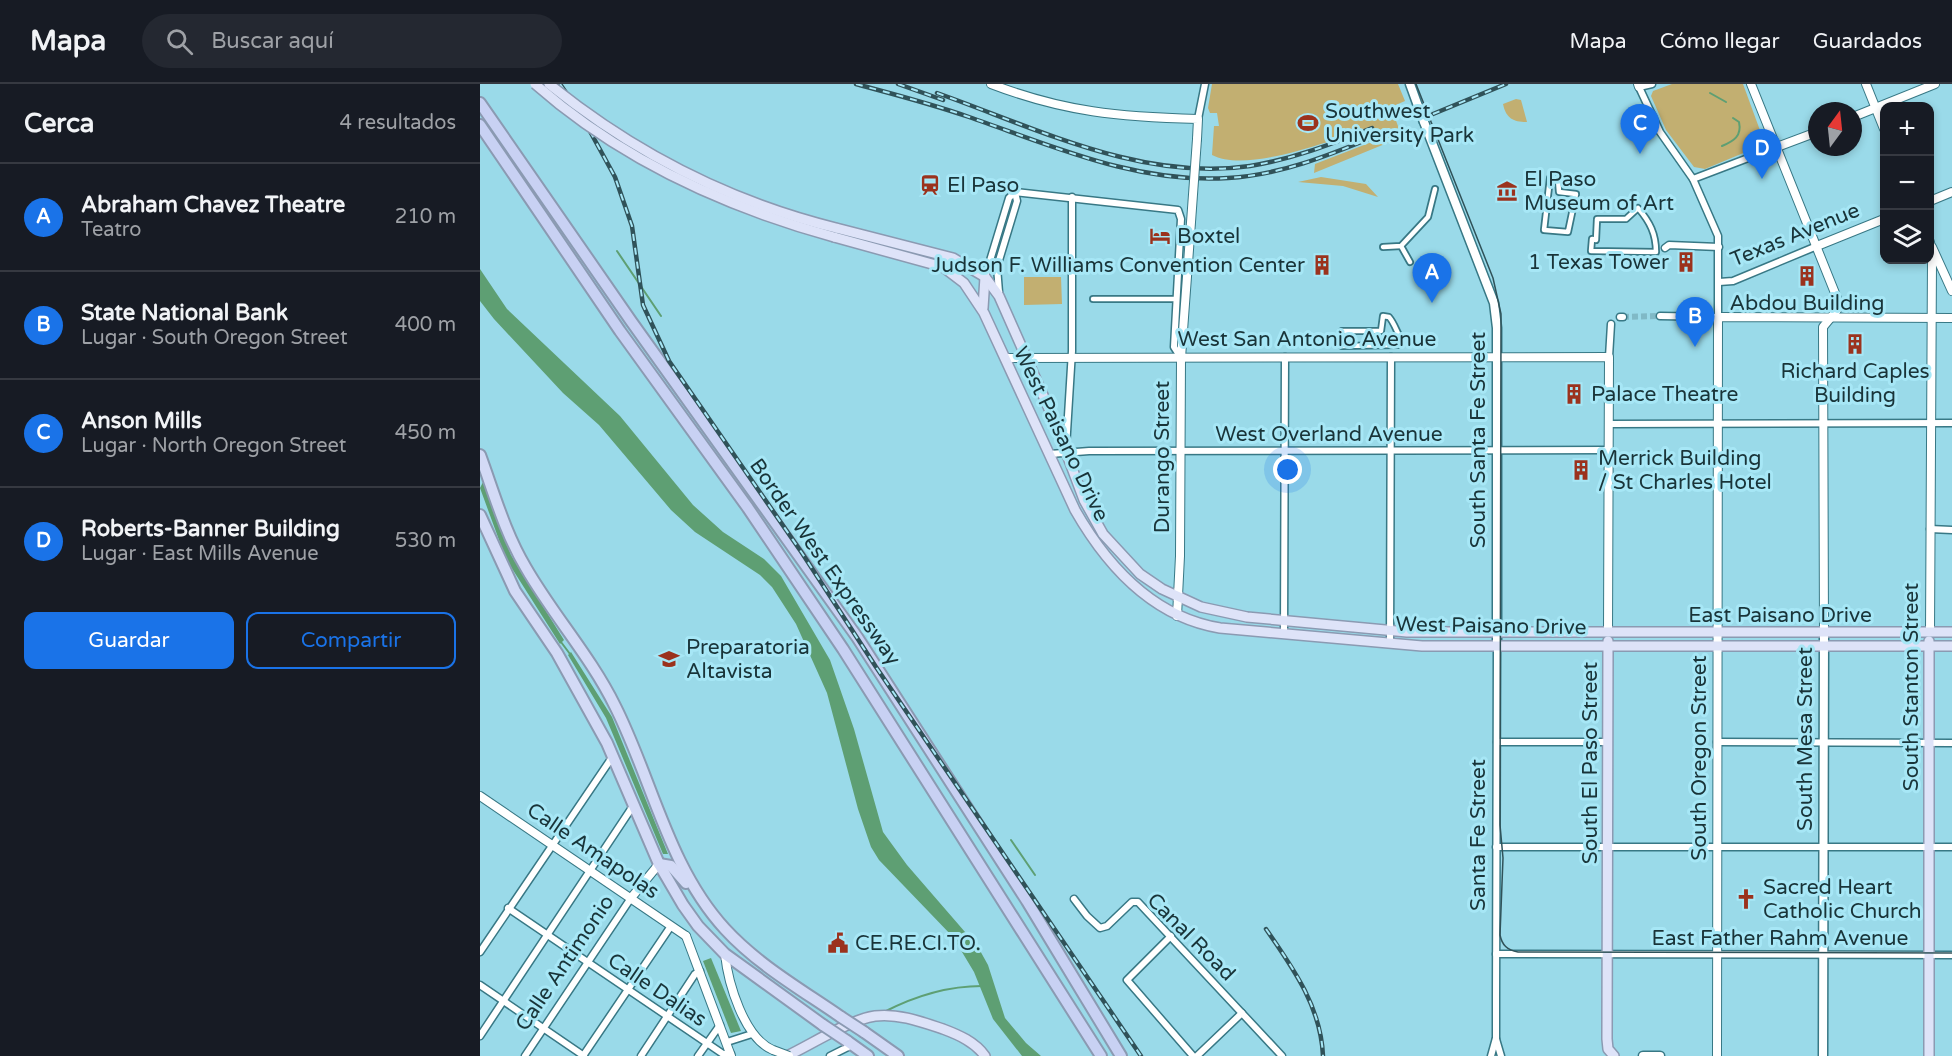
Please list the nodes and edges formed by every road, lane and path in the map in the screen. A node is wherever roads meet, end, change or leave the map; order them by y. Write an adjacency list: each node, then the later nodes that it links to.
1 (534, 84): 28 (main road, West Paisano Drive, bridge)
2 (549, 84): 28 (main road, West Paisano Drive, bridge)
3 (991, 84): 11 (street)
4 (1205, 84): 16 (street, Durango Street)
5 (1410, 84): 52 (main road, South Santa Fe Street, bridge)
6 (1652, 84): 10 (street)
7 (1751, 84): 19 (street)
8 (1866, 84): 13 (street)
9 (1935, 84): 13 (street)
10 (1639, 86): 21 (street)
11 (1013, 88): 16 (street)
12 (480, 103): 155 (highway, Border West Expressway)
13 (1876, 108): 14 (street); 15 (street)
14 (1862, 113)
15 (1880, 118)
16 (1198, 119): 59 (street, Durango Street, bridge)
17 (480, 125): 154 (highway, Border West Expressway)
18 (1808, 135): 19 (street)
19 (1777, 147): 21 (street); 32 (street)
20 (1550, 178): 20 (street)
21 (1693, 179): 31 (street)
22 (1435, 189): 29 (street)
23 (1015, 192): 25 (street); 38 (street); 41 (street)
24 (1952, 192): 26 (street)
25 (1071, 197): 42 (street); 58 (street)
26 (1934, 199)
27 (1880, 221): 32 (street, Texas Avenue)
28 (835, 232): 38 (main road, West Paisano Drive); 44 (main road, West Paisano Drive)
29 (1401, 246): 33 (street); 36 (street)
30 (1656, 246): 30 (street)
31 (1719, 246): 34 (street); 39 (street)
32 (1817, 246): 39 (street, Texas Avenue); 47 (street, South Mesa Street)
33 (1383, 247)
34 (1665, 248)
35 (1934, 249): 40 (street)
36 (1410, 262)
37 (1930, 264): 48 (street, South Stanton Street)
38 (985, 277): 41 (main road, West Paisano Drive); 44 (main road)
39 (1719, 282): 46 (street)
40 (1952, 291)
41 (999, 296): 57 (main road, West Paisano Drive)
42 (1175, 299): 43 (street); 59 (street)
43 (1093, 300)
44 (984, 313): 56 (main road, West Paisano Drive)
45 (1660, 316): 46 (street)
46 (1718, 317): 47 (street); 60 (street, South Oregon Street)
47 (1831, 317): 48 (street); 64 (street, South Mesa Street)
48 (1930, 318): 49 (street); 61 (street, South Stanton Street)
49 (1952, 318)
50 (1611, 324): 55 (street, South El Paso Street)
51 (1342, 331): 51 (street)
52 (1497, 356): 54 (street, West San Antonio Avenue); 55 (street, West San Antonio Avenue); 70 (main road, South Santa Fe Street)
53 (1285, 357): 54 (street, West San Antonio Avenue); 59 (street, West San Antonio Avenue); 68 (street)
54 (1391, 357): 69 (street)
55 (1609, 357): 63 (street, South El Paso Street)
56 (1005, 358): 57 (street, West San Antonio Avenue); 71 (main road, West Paisano Drive)
57 (1026, 358): 58 (street, West San Antonio Avenue); 66 (main road, West Paisano Drive)
58 (1072, 358): 59 (street, West San Antonio Avenue); 66 (street)
59 (1181, 358): 67 (street, Durango Street)
60 (1718, 423): 63 (street); 64 (street); 85 (street, South Oregon Street)
61 (1929, 423): 62 (street); 64 (street); 74 (street, South Stanton Street)
62 (1952, 423)
63 (1609, 424): 65 (street, South El Paso Street)
64 (1824, 424): 86 (street, South Mesa Street)
65 (1609, 450): 70 (street, West Overland Avenue); 84 (street, South El Paso Street)
66 (1066, 451): 67 (street, West Overland Avenue); 71 (street, West Overland Avenue); 76 (main road, West Paisano Drive)
67 (1180, 451): 68 (street, West Overland Avenue); 76 (street, Durango Street)
68 (1285, 451): 69 (street, West Overland Avenue); 78 (street)
69 (1391, 451): 70 (street, West Overland Avenue); 79 (street)
70 (1496, 451): 81 (main road, South Santa Fe Street)
71 (1050, 454): 77 (main road, West Paisano Drive)
72 (480, 455): 93 (highway)
73 (480, 515): 93 (highway)
74 (1930, 530): 75 (street); 82 (street, South Stanton Street)
75 (1952, 530)
76 (1179, 598): 77 (street, Durango Street); 78 (main road, West Paisano Drive)
77 (1177, 616): 80 (main road, West Paisano Drive)
78 (1284, 620): 79 (main road, West Paisano Drive); 80 (street)
79 (1390, 630): 81 (main road, West Paisano Drive); 87 (street)
80 (1284, 632): 87 (main road, West Paisano Drive)
81 (1497, 632): 84 (main road, West Paisano Drive); 90 (main road, Santa Fe Street)
82 (1930, 632): 83 (main road, East Paisano Drive); 86 (main road, East Paisano Drive); 91 (main road, South Stanton Street)
83 (1952, 632)
84 (1608, 633): 85 (main road, East Paisano Drive); 88 (main road, South El Paso Street)
85 (1718, 633): 86 (main road, East Paisano Drive); 89 (street, South Oregon Street)
86 (1824, 633): 94 (main road, South Mesa Street)
87 (1390, 643): 90 (main road, West Paisano Drive)
88 (1608, 645): 89 (main road, East Paisano Drive); 90 (main road, West Paisano Drive); 95 (main road, South El Paso Street)
89 (1718, 645): 94 (main road, East Paisano Drive); 97 (street, South Oregon Street)
90 (1497, 646): 96 (street, Santa Fe Street)
91 (1929, 646): 92 (main road, East Paisano Drive); 94 (main road, East Paisano Drive); 99 (main road, South Stanton Street)
92 (1952, 646)
93 (566, 647): 101 (highway); 113 (highway)
94 (1824, 647): 98 (main road, South Mesa Street)
95 (1608, 741): 96 (street); 106 (main road, South El Paso Street)
96 (1497, 742): 105 (street, Santa Fe Street)
97 (1717, 742): 98 (street); 107 (street, South Oregon Street)
98 (1823, 743): 99 (street); 108 (main road, South Mesa Street)
99 (1929, 743): 100 (street); 109 (main road, South Stanton Street)
100 (1952, 743)
101 (613, 756): 103 (highway); 104 (street)
102 (480, 796): 104 (street, Calle Amapolas)
103 (634, 806): 111 (highway); 112 (street)
104 (551, 844): 112 (street, Calle Amapolas); 116 (street)
105 (1496, 847): 106 (street); 124 (street, Santa Fe Street)
106 (1607, 847): 107 (street); 125 (main road, South El Paso Street)
107 (1717, 847): 108 (street); 126 (street, South Oregon Street)
108 (1823, 847): 109 (street); 127 (main road, South Mesa Street)
109 (1929, 847): 110 (street); 128 (main road, South Stanton Street)
110 (1952, 847)
111 (659, 864): 113 (highway); 114 (street, Calle Antimonio); 118 (highway)
112 (592, 872): 114 (street, Calle Amapolas); 119 (street)
113 (694, 887): 152 (highway, bridge)
114 (631, 898): 117 (street, Calle Amapolas); 130 (street, Calle Antimonio)
115 (1074, 899): 121 (street, Canal Road)
116 (508, 908): 119 (street, Calle Dalias); 122 (street)
117 (671, 926): 120 (street, Calle Amapolas); 133 (street)
118 (698, 926): 120 (street); 123 (highway)
119 (549, 936): 130 (street, Calle Dalias); 134 (street)
120 (686, 936): 131 (street)
121 (1171, 936): 135 (street, Canal Road); 156 (street)
122 (480, 952)
123 (725, 954): 139 (street); 144 (highway, bridge)
124 (1496, 954): 125 (street, East Father Rahm Avenue); 141 (street, Santa Fe Street)
125 (1608, 954): 126 (street, East Father Rahm Avenue); 160 (main road, South El Paso Street)
126 (1717, 955): 127 (street, East Father Rahm Avenue); 164 (street, South Oregon Street)
127 (1822, 955): 128 (street, East Father Rahm Avenue); 165 (main road, South Mesa Street)
128 (1929, 955): 129 (street, East Father Rahm Avenue); 166 (main road, South Stanton Street)
129 (1952, 955)
130 (587, 963): 133 (street, Calle Dalias); 138 (street, Calle Antimonio)
131 (700, 971): 136 (street); 137 (street)
132 (480, 985): 134 (street)
133 (627, 990): 136 (street, Calle Dalias); 147 (street)
134 (504, 1002): 138 (street); 140 (street)
135 (1242, 1013): 156 (street); 157 (street, Canal Road)
136 (667, 1017): 143 (street, Calle Dalias); 148 (street)
137 (720, 1025): 142 (street); 143 (street)
138 (544, 1029): 146 (street, Calle Antimonio); 147 (street)
139 (748, 1035): 142 (street); 150 (street, bridge)
140 (480, 1036)
141 (1496, 1038): 158 (street, Santa Fe Street); 159 (street, Santa Fe Street)
142 (730, 1041): 145 (street)
143 (707, 1042): 145 (street, Calle Dalias); 149 (street)
144 (857, 1050): 151 (street)
145 (731, 1055)
146 (525, 1056)
147 (584, 1056)
148 (641, 1056)
149 (698, 1056)
150 (788, 1056): 153 (main road)
151 (830, 1056)
152 (898, 1056)
153 (985, 1056)
154 (1101, 1056)
155 (1121, 1056)
156 (1195, 1056)
157 (1282, 1056)
158 (1491, 1056)
159 (1501, 1056)
160 (1613, 1056): 161 (main road)
161 (1619, 1056)
162 (1643, 1056): 163 (main road)
163 (1660, 1056)
164 (1717, 1056)
165 (1823, 1056)
166 (1929, 1056)

